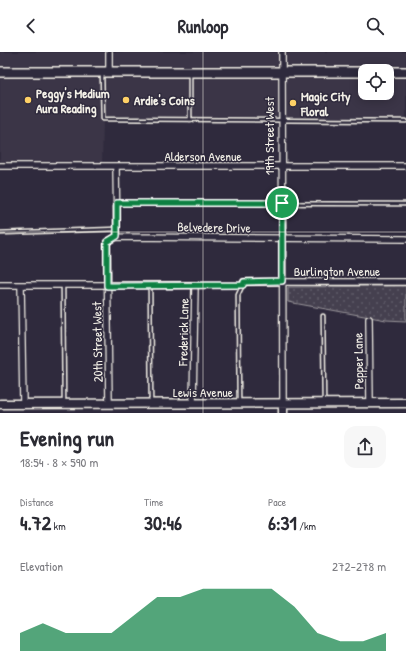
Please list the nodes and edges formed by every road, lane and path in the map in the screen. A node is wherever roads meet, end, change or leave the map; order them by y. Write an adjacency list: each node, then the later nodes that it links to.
1 (109, 52): 4 (street)
2 (282, 52): 6 (street, 19th Street West)
3 (0, 72): 4 (main road)
4 (106, 72): 5 (main road); 10 (lane)
5 (190, 72): 6 (main road); 10 (lane)
6 (282, 72): 7 (main road); 11 (street, 19th Street West)
7 (358, 72)
8 (394, 72): 9 (main road)
9 (406, 72)
10 (190, 120): 11 (lane)
11 (281, 120): 12 (lane); 16 (street, 19th Street West)
12 (406, 121)
13 (0, 166): 14 (street, Alderson Avenue)
14 (116, 166): 16 (street, Alderson Avenue); 17 (street)
15 (406, 166): 16 (street, Alderson Avenue)
16 (281, 167): 18 (street, 19th Street West)
17 (117, 203): 18 (lane); 20 (street)
18 (282, 203): 19 (lane); 23 (street, 19th Street West)
19 (406, 204)
20 (117, 229): 21 (lane); 22 (street)
21 (0, 233)
22 (117, 236): 23 (street, Belvedere Drive); 33 (street, 20th Street West)
23 (282, 238): 24 (street, Belvedere Drive); 25 (street, 19th Street West)
24 (406, 238)
25 (282, 281): 26 (street, Burlington Avenue); 27 (street, Burlington Avenue); 36 (street, 19th Street West)
26 (406, 282)
27 (243, 284): 32 (lane); 46 (lane)
28 (0, 285): 29 (street)
29 (21, 285): 30 (street); 41 (street)
30 (63, 285): 33 (street); 42 (lane)
31 (150, 285): 32 (street); 33 (street); 44 (lane)
32 (195, 285): 45 (street, Frederick Lane)
33 (107, 286): 43 (street, 20th Street West)
34 (323, 316): 37 (lane)
35 (368, 319): 38 (street, Pepper Lane)
36 (283, 403): 37 (street, Lewis Avenue); 46 (street, Lewis Avenue); 47 (street, 19th Street West)
37 (324, 403): 38 (street, Lewis Avenue)
38 (370, 403): 39 (street, Lewis Avenue)
39 (406, 403)
40 (0, 404): 41 (street, Lewis Avenue)
41 (23, 404): 42 (street, Lewis Avenue)
42 (64, 404): 43 (street, Lewis Avenue)
43 (109, 404): 44 (street, Lewis Avenue)
44 (151, 404): 45 (street, Lewis Avenue)
45 (193, 404): 46 (street, Lewis Avenue)
46 (239, 404)
47 (283, 413)

